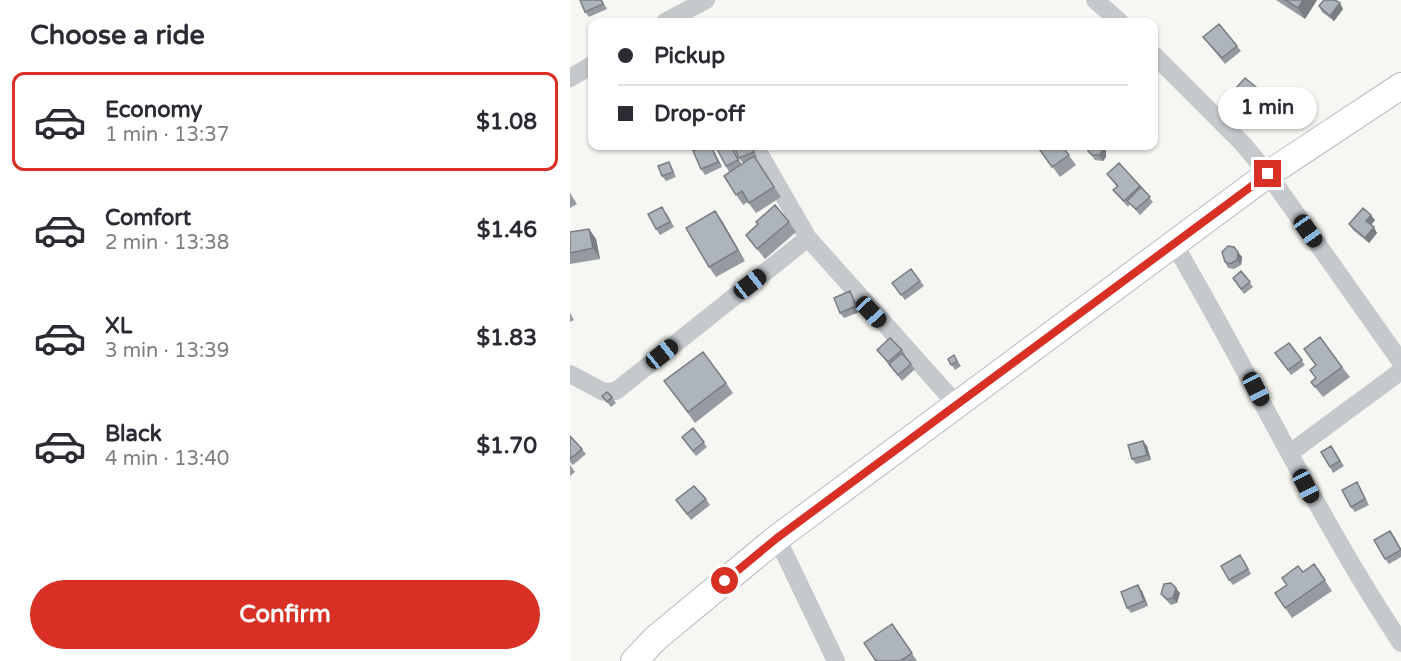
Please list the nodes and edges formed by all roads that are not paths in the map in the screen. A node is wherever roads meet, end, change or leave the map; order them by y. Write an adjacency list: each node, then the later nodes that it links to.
1 (706, 0): 3 (street)
2 (1095, 0): 4 (street)
3 (679, 18)
4 (1115, 18)
5 (1158, 59): 10 (street)
6 (588, 67): 7 (street)
7 (570, 78)
8 (1401, 86): 10 (street)
9 (757, 150): 11 (street)
10 (1268, 174): 12 (street); 13 (street)
11 (808, 238): 15 (street); 16 (street)
12 (1174, 244): 16 (street); 17 (street)
13 (1401, 362)
14 (1401, 370): 17 (street)
15 (570, 375)
16 (957, 406): 18 (street)
17 (1290, 453): 19 (street)
18 (777, 538): 20 (street); 21 (street)
19 (1401, 643)
20 (634, 661)
21 (836, 661)

